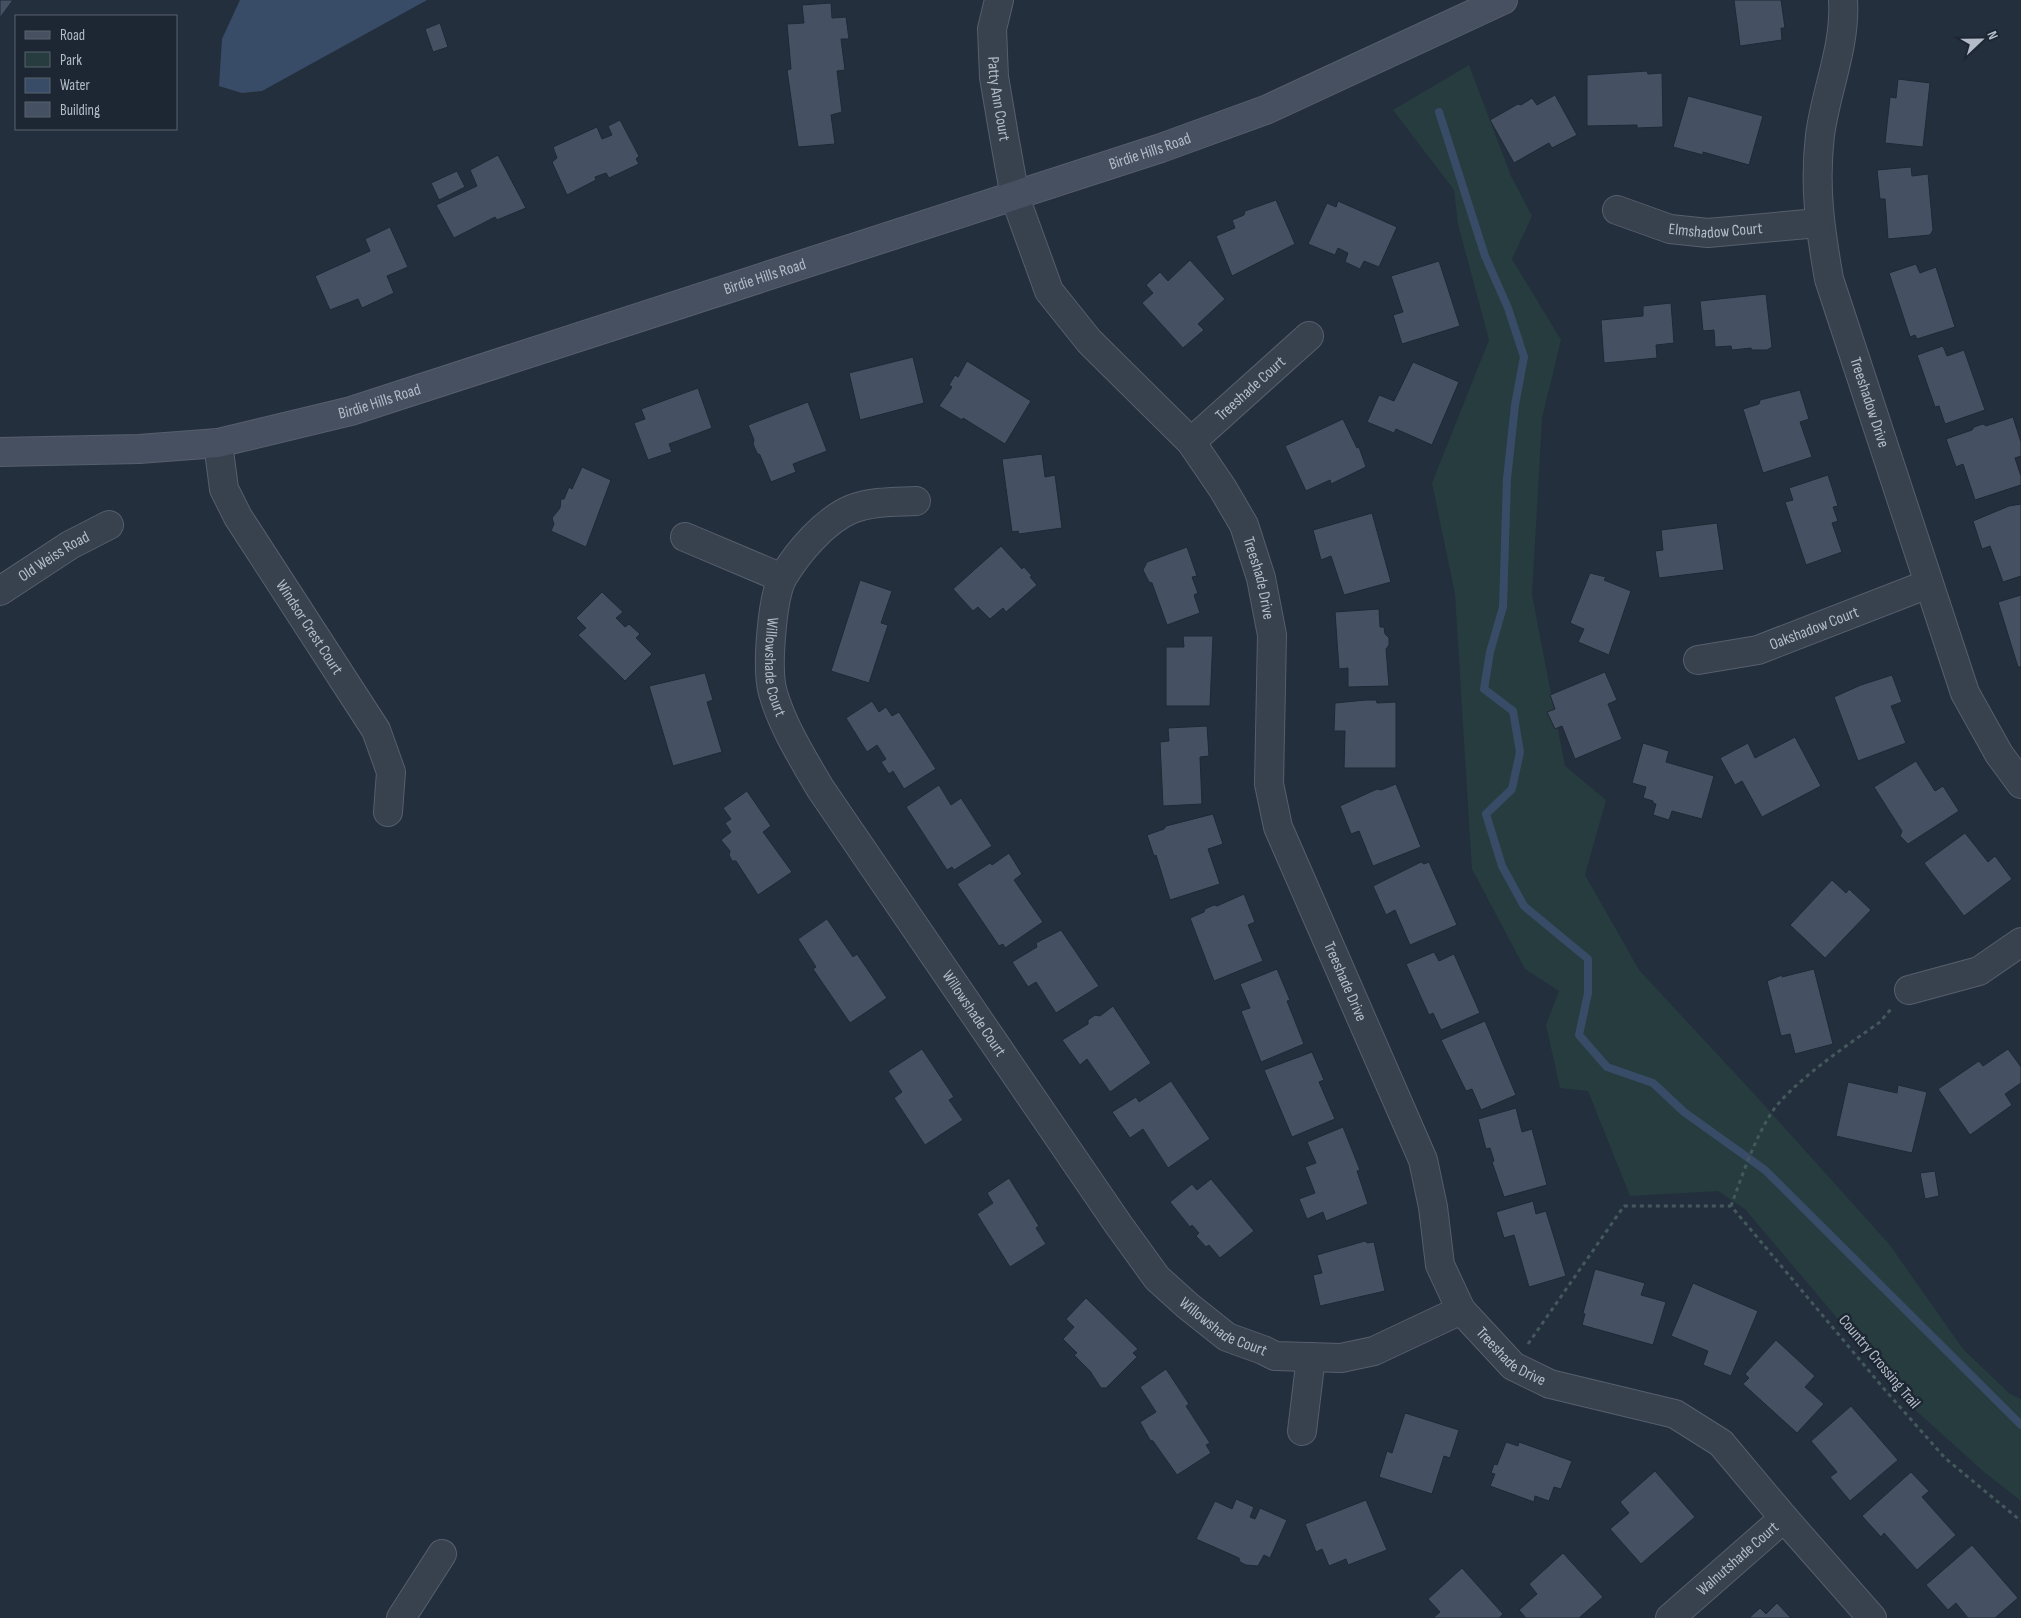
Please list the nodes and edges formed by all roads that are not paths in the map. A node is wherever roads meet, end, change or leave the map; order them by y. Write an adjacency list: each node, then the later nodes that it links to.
1 (999, 0): 4 (street, Patty Ann Court)
2 (1503, 0): 4 (main road, Birdie Hills Road)
3 (1843, 0): 6 (street, Treeshadow Drive)
4 (1015, 197): 8 (street, Treeshade Drive); 9 (main road, Birdie Hills Road)
5 (1617, 210): 6 (street, Elmshadow Court)
6 (1818, 222): 15 (street, Treeshadow Drive)
7 (1309, 336): 8 (street, Treeshade Court)
8 (1191, 442): 22 (street, Treeshade Drive)
9 (218, 443): 10 (main road, Birdie Hills Road); 19 (street, Windsor Crest Court)
10 (0, 452)
11 (916, 502): 14 (street, Willowshade Court)
12 (109, 525): 16 (street, Old Weiss Road)
13 (685, 538): 14 (street)
14 (782, 578): 23 (street, Willowshade Court)
15 (1928, 584): 17 (street, Oakshadow Court); 18 (street, Treeshadow Drive)
16 (0, 591)
17 (1698, 660)
18 (2021, 784)
19 (388, 812)
20 (2021, 942): 21 (street)
21 (1909, 990)
22 (1461, 1310): 23 (street, Willowshade Court); 25 (street, Treeshade Drive)
23 (1311, 1357): 24 (street)
24 (1302, 1431)
25 (1784, 1518): 28 (street, Walnutshade Court); 29 (street, Treeshade Drive)
26 (442, 1554): 27 (street)
27 (400, 1618)
28 (1670, 1618)
29 (1872, 1618)

